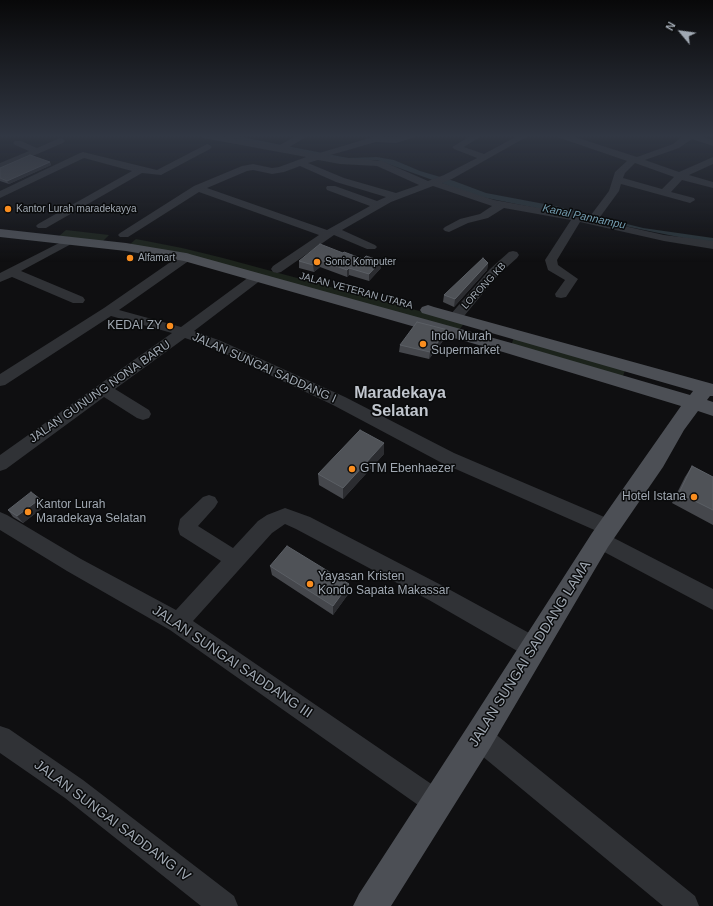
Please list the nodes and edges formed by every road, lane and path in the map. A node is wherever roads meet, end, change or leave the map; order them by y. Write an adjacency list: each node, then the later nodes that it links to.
1 (38, 177): 15 (street)
2 (127, 177): 23 (street)
3 (223, 177): 13 (street)
4 (334, 177): 16 (street)
5 (426, 177): 10 (street)
6 (445, 177): 10 (street)
7 (679, 177): 14 (street)
8 (688, 177): 12 (street)
9 (618, 180): 14 (street); 20 (street)
10 (438, 181): 16 (street); 19 (street); 20 (street)
11 (325, 185): 18 (street)
12 (713, 185)
13 (198, 188): 26 (street); 27 (street)
14 (664, 193): 17 (street)
15 (0, 195)
16 (395, 196): 18 (street)
17 (690, 200)
18 (378, 205): 26 (street)
19 (502, 205): 21 (street); 24 (street)
20 (596, 214): 29 (street)
21 (576, 219): 31 (street); 38 (street)
22 (0, 221): 23 (main road, JALAN VETERAN UTARA)
23 (42, 226): 27 (main road, JALAN VETERAN UTARA)
24 (449, 229)
25 (0, 233): 30 (main road, JALAN VETERAN UTARA)
26 (331, 233): 28 (street); 34 (street)
27 (124, 235): 34 (main road, JALAN VETERAN UTARA)
28 (375, 235)
29 (713, 237)
30 (69, 241): 33 (main road, JALAN VETERAN UTARA); 35 (street)
31 (713, 245)
32 (514, 255): 41 (street, LORONG KB)
33 (186, 257): 36 (main road, JALAN VETERAN UTARA); 40 (street)
34 (277, 269): 41 (main road, JALAN VETERAN UTARA)
35 (12, 272): 37 (street); 39 (street)
36 (257, 276): 42 (main road, JALAN VETERAN UTARA); 43 (street, JALAN GUNUNG NONA BARU)
37 (0, 278)
38 (561, 294)
39 (78, 300)
40 (109, 311): 43 (street, JALAN SUNGAI SADDANG I); 44 (street)
41 (455, 318): 42 (main road, JALAN VETERAN UTARA)
42 (474, 331): 46 (main road, JALAN VETERAN UTARA)
43 (183, 332): 45 (street, JALAN GUNUNG NONA BARU); 51 (street, JALAN SUNGAI SADDANG I)
44 (0, 381)
45 (103, 389): 47 (street); 48 (street, JALAN GUNUNG NONA BARU)
46 (708, 394): 51 (main road, JALAN SUNGAI SADDANG LAMA)
47 (143, 414)
48 (0, 464)
49 (209, 502): 52 (street)
50 (0, 520): 54 (street, JALAN SUNGAI SADDANG III)
51 (604, 534): 53 (street, JALAN SUNGAI SADDANG I); 55 (main road, JALAN SUNGAI SADDANG LAMA)
52 (235, 560): 54 (street); 55 (street)
53 (713, 600)
54 (178, 622): 58 (street, JALAN SUNGAI SADDANG III)
55 (534, 648): 57 (main road, JALAN SUNGAI SADDANG LAMA)
56 (0, 738): 59 (street, JALAN SUNGAI SADDANG IV)
57 (478, 738): 58 (main road, JALAN SUNGAI SADDANG LAMA); 61 (street)
58 (437, 803): 60 (main road, JALAN SUNGAI SADDANG LAMA)
59 (224, 906)
60 (371, 906)
61 (685, 906)

